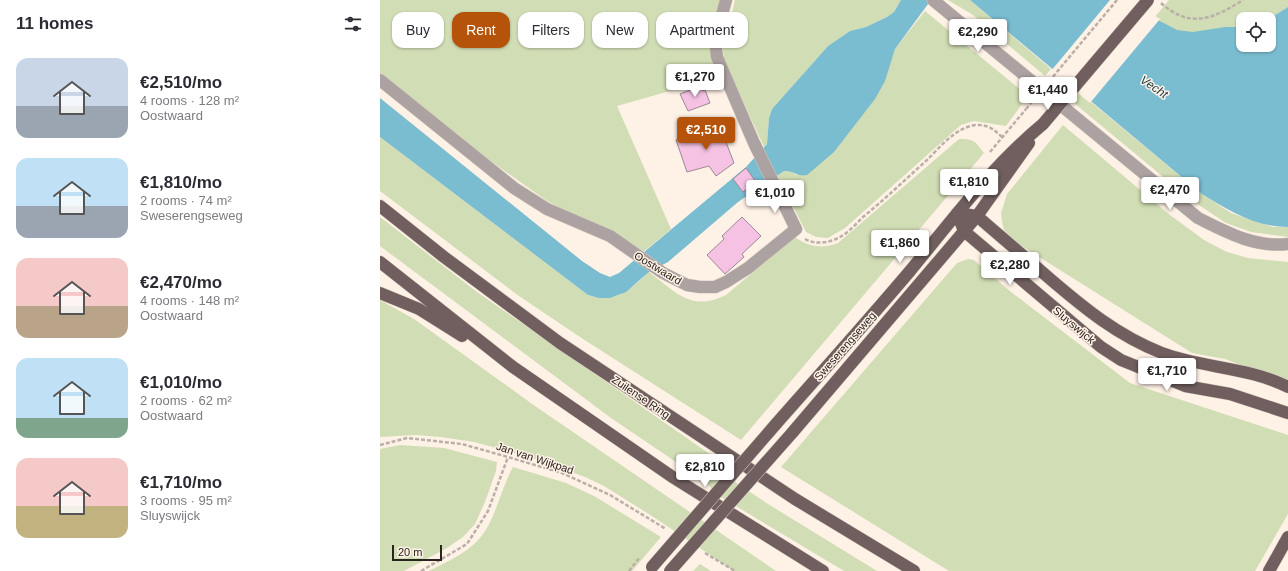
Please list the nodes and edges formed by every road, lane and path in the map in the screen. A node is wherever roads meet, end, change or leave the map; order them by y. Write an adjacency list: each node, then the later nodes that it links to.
1 (726, 0): 12 (street)
2 (1117, 0): 12 (path, bridge)
3 (1148, 0): 8 (main road, Sweserengseweg, bridge)
4 (1158, 0): 5 (path)
5 (1243, 0)
6 (935, 1): 14 (street)
7 (380, 80): 12 (street, Oostwaard)
8 (1043, 124): 10 (main road, Sweserengseweg); 11 (main road, Sweserengseweg)
9 (380, 206): 32 (main road, Zuilense Ring)
10 (957, 213): 11 (main road); 13 (main road, Sluyswijck); 26 (main road, Sweserengseweg, bridge)
11 (977, 216): 13 (main road, Sweserengseweg); 18 (main road, Sluyswijck)
12 (796, 229)
13 (964, 231): 19 (main road, Sluyswijck); 29 (main road, Sweserengseweg, bridge)
14 (1288, 244)
15 (380, 262): 17 (main road)
16 (380, 293): 17 (main road)
17 (512, 367): 31 (main road)
18 (1288, 387)
19 (1288, 413)
20 (380, 445): 21 (path, Jan van Wijkpad)
21 (508, 456): 22 (path, Jan van Wijkpad); 27 (path)
22 (669, 531)
23 (1288, 537): 33 (main road)
24 (702, 551): 30 (path)
25 (644, 552): 28 (path)
26 (651, 569)
27 (421, 571)
28 (629, 571)
29 (670, 571)
30 (735, 571)
31 (823, 571)
32 (914, 571)
33 (1269, 571)

